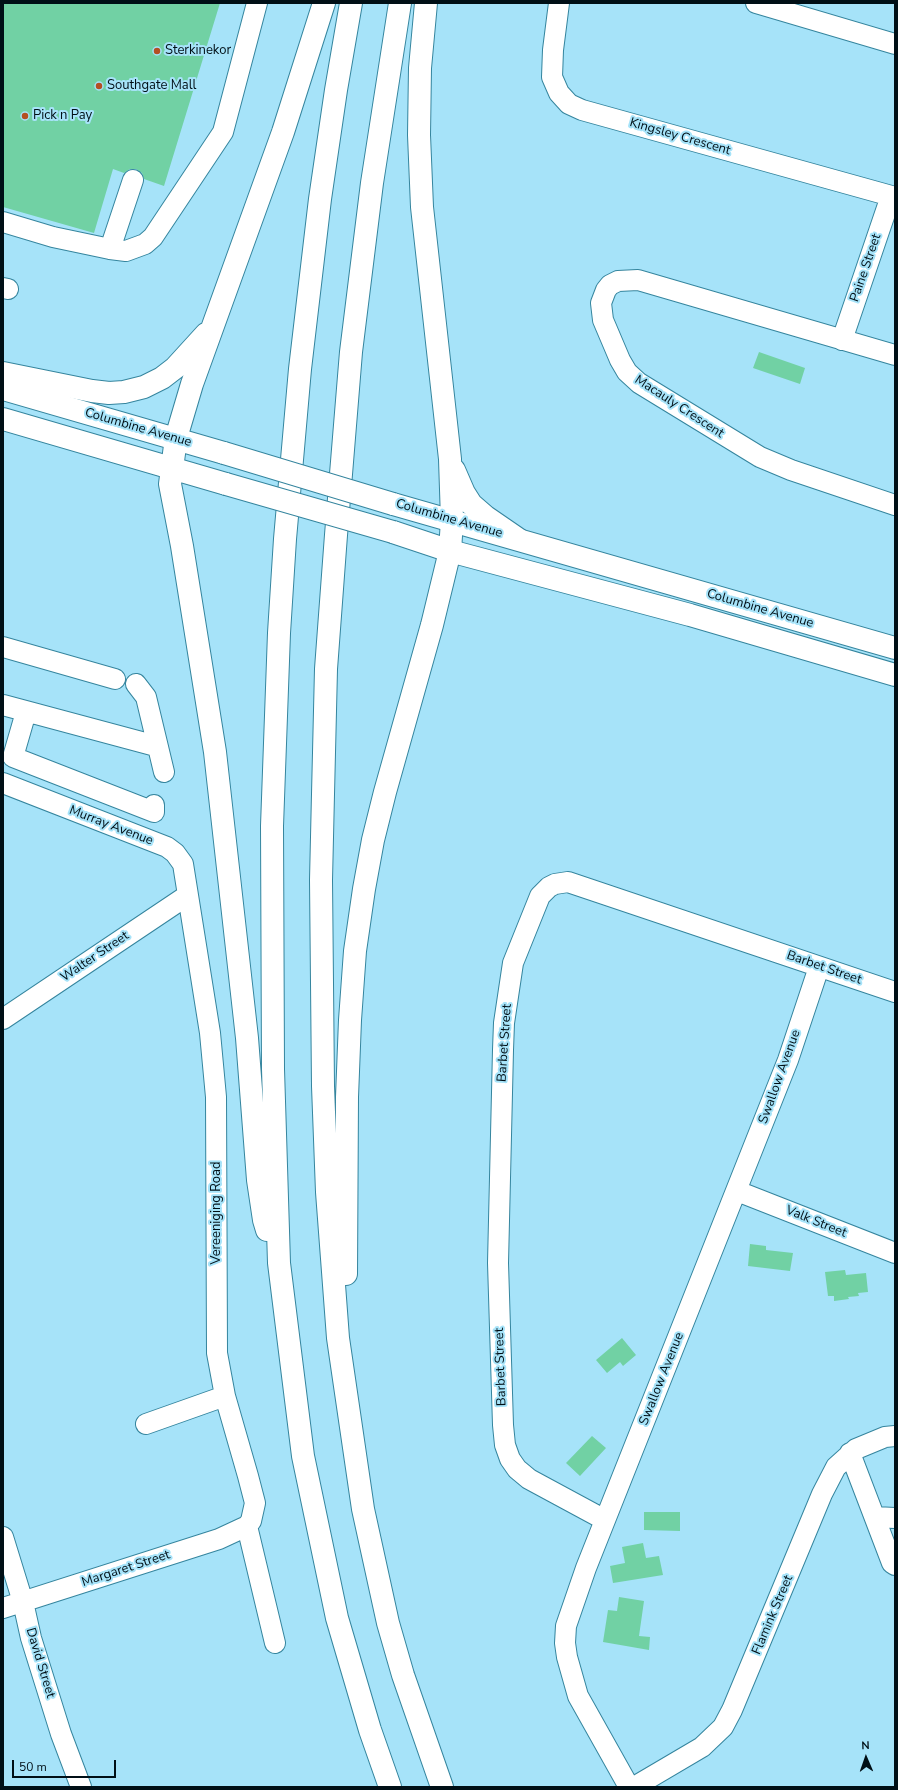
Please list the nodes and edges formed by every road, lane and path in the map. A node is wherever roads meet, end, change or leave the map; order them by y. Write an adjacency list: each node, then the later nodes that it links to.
1 (257, 3): 13 (street)
2 (324, 3): 14 (main road)
3 (351, 3): 44 (main road)
4 (400, 3): 45 (main road)
5 (426, 3): 21 (main road)
6 (559, 3): 11 (street, Kingsley Crescent)
7 (756, 3): 8 (street)
8 (814, 11): 9 (street)
9 (895, 44)
10 (133, 180): 13 (street)
11 (893, 197): 15 (street, Paine Street)
12 (3, 222): 13 (street)
13 (110, 250)
14 (214, 326): 17 (main road); 20 (main road)
15 (842, 340): 16 (street, Macauly Crescent); 23 (street, Macauly Crescent)
16 (895, 356)
17 (3, 373)
18 (3, 389): 20 (main road, Columbine Avenue)
19 (3, 419): 22 (main road, Columbine Avenue)
20 (176, 438): 22 (main road); 24 (main road, Columbine Avenue, bridge)
21 (450, 459): 24 (main road); 25 (main road)
22 (172, 468): 26 (main road, Columbine Avenue, bridge); 44 (main road)
23 (895, 505)
24 (452, 520): 25 (main road, Columbine Avenue); 26 (main road)
25 (518, 539): 28 (main road, Columbine Avenue)
26 (450, 551): 29 (main road, Columbine Avenue); 45 (main road)
27 (3, 647): 30 (street)
28 (895, 648)
29 (895, 675)
30 (115, 678)
31 (136, 684): 34 (street)
32 (3, 705): 33 (street)
33 (26, 712): 34 (street); 37 (street)
34 (156, 746): 35 (street)
35 (164, 772)
36 (3, 783): 38 (street, Murray Avenue)
37 (154, 805)
38 (188, 895): 41 (street, Walter Street); 46 (street, Vereeniging Road)
39 (819, 967): 40 (street, Barbet Street); 42 (street, Swallow Avenue); 52 (street, Barbet Street)
40 (895, 992)
41 (3, 1019)
42 (737, 1190): 43 (street, Valk Street); 52 (street, Swallow Avenue)
43 (895, 1253)
44 (279, 1263): 60 (main road)
45 (338, 1338): 61 (main road)
46 (225, 1396): 47 (street); 53 (street, Vereeniging Road)
47 (146, 1424)
48 (895, 1436): 49 (street, Flamink Street)
49 (850, 1453): 50 (street); 63 (street, Flamink Street)
50 (875, 1517): 51 (street); 55 (street)
51 (895, 1518)
52 (605, 1520): 62 (street, Swallow Avenue)
53 (247, 1526): 56 (street, Margaret Street); 58 (street)
54 (3, 1537): 56 (street, David Street)
55 (895, 1565)
56 (23, 1602): 57 (street, Margaret Street); 59 (street, David Street)
57 (3, 1608)
58 (274, 1643)
59 (81, 1787)
60 (390, 1787)
61 (442, 1787)
62 (629, 1787)
63 (634, 1787)

